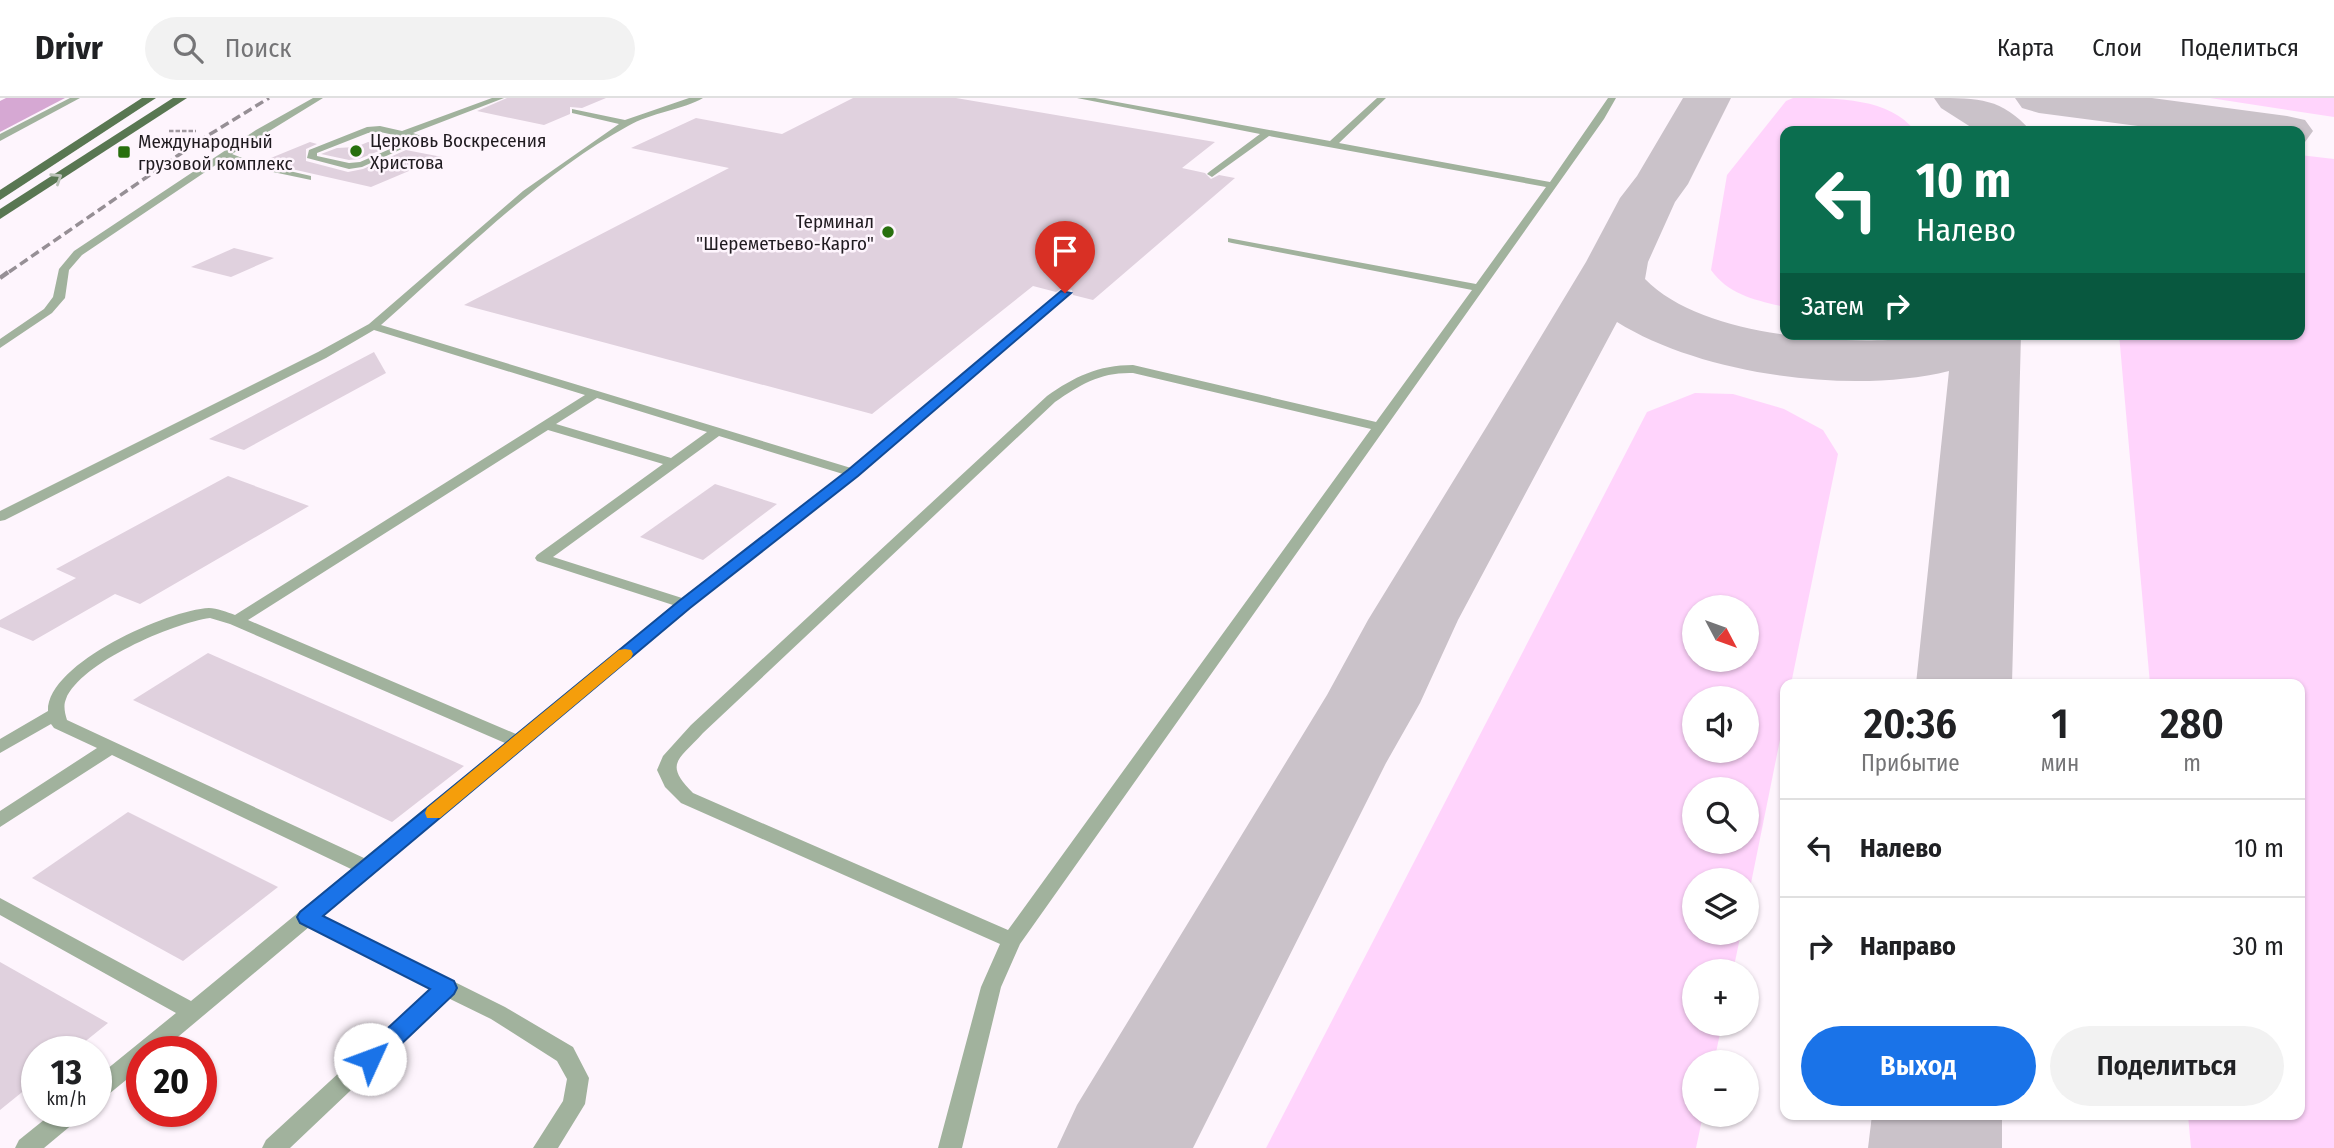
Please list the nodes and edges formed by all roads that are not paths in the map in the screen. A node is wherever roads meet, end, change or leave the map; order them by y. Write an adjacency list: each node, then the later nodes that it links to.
1 (76, 98): 15 (lane)
2 (150, 98): 21 (main road)
3 (181, 98): 22 (main road, one-way to 3)
4 (318, 98): 17 (lane)
5 (500, 98): 14 (lane)
6 (699, 98): 12 (lane)
7 (1081, 98): 10 (lane)
8 (1382, 98): 16 (lane)
9 (1612, 98): 20 (lane)
10 (1113, 101): 13 (lane)
11 (575, 111): 12 (lane)
12 (626, 123): 26 (lane)
13 (1267, 133): 16 (lane); 18 (lane)
14 (403, 134): 14 (lane)
15 (0, 138)
16 (1331, 145): 20 (lane)
17 (225, 155): 19 (lane); 27 (lane)
18 (1212, 174)
19 (308, 178)
20 (1550, 185): 24 (lane)
21 (0, 196)
22 (0, 215)
23 (1232, 240): 24 (lane)
24 (1480, 288): 30 (lane)
25 (1065, 293): 33 (lane)
26 (373, 326): 28 (lane); 34 (lane)
27 (0, 344)
28 (595, 394): 29 (lane); 31 (lane)
29 (546, 425): 32 (lane); 36 (lane)
30 (1380, 427): 45 (lane); 45 (lane)
31 (717, 431): 32 (lane); 33 (lane)
32 (673, 463): 35 (lane)
33 (853, 473): 35 (lane)
34 (0, 517)
35 (684, 604): 38 (lane)
36 (236, 621): 37 (lane); 38 (lane)
37 (57, 713): 39 (lane); 40 (lane)
38 (520, 742): 42 (lane)
39 (0, 747)
40 (110, 748): 41 (lane); 42 (lane)
41 (0, 820)
42 (367, 868): 44 (lane)
43 (0, 906): 47 (lane)
44 (307, 917): 46 (lane); 47 (lane)
45 (1012, 940): 55 (lane)
46 (446, 988): 53 (lane); 54 (lane)
47 (193, 1012): 48 (lane)
48 (164, 1036)
49 (126, 1067): 50 (lane)
50 (112, 1078)
51 (53, 1127): 52 (lane)
52 (27, 1148)
53 (274, 1148)
54 (545, 1148)
55 (950, 1148)

